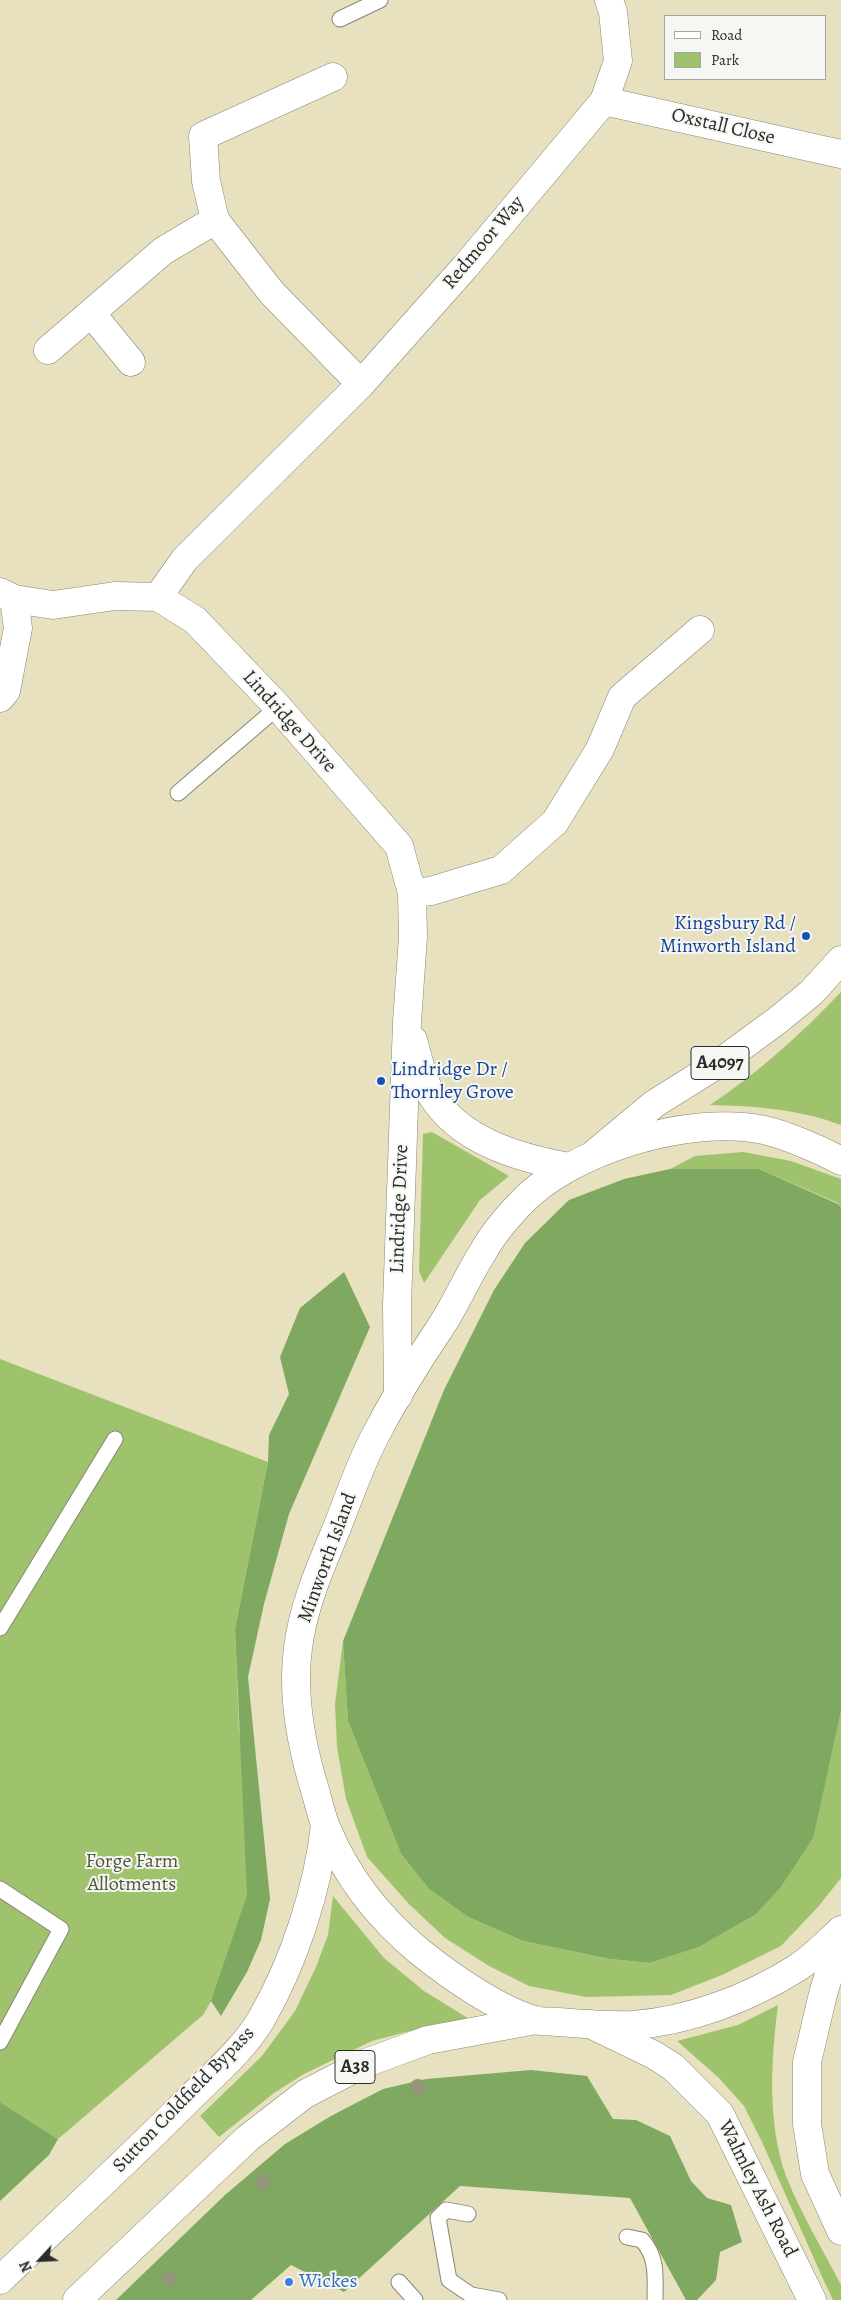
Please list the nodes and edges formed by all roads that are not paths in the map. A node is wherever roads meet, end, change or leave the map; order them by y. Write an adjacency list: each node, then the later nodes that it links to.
1 (380, 0): 3 (lane)
2 (609, 0): 5 (main road)
3 (340, 19)
4 (333, 77): 7 (main road)
5 (604, 100): 6 (main road, Oxstall Close); 11 (main road, Redmoor Way)
6 (841, 154)
7 (215, 220): 8 (main road); 11 (main road)
8 (91, 313): 9 (main road); 10 (main road)
9 (48, 350)
10 (131, 362)
11 (362, 384): 13 (main road, Redmoor Way)
12 (7, 595): 13 (main road); 15 (main road)
13 (158, 597): 16 (main road, Lindridge Drive)
14 (700, 630): 18 (main road)
15 (0, 698)
16 (278, 707): 17 (lane); 18 (main road, Lindridge Drive)
17 (178, 793)
18 (412, 893): 20 (main road, Lindridge Drive)
19 (841, 960): 22 (main road, A4097)
20 (406, 1022): 22 (main road, Lindridge Drive); 23 (main road, Lindridge Drive)
21 (841, 1161): 22 (main road, Minworth Island)
22 (580, 1162): 23 (main road, Minworth Island)
23 (398, 1396): 26 (main road, Minworth Island)
24 (115, 1439): 25 (lane)
25 (0, 1628)
26 (325, 1825): 30 (main road, Minworth Island); 36 (main road, Sutton Coldfield Bypass)
27 (0, 1889): 32 (lane)
28 (841, 1930): 31 (main road, Minworth Island)
29 (841, 1934): 34 (main road)
30 (536, 2020): 31 (main road, Minworth Island); 38 (main road, A38)
31 (590, 2024): 42 (main road, Walmley Ash Road)
32 (0, 2042)
33 (468, 2214): 40 (lane)
34 (841, 2230)
35 (627, 2237): 41 (lane)
36 (0, 2280)
37 (399, 2282): 39 (lane)
38 (78, 2300)
39 (415, 2300)
40 (499, 2300)
41 (655, 2300)
42 (812, 2300)

